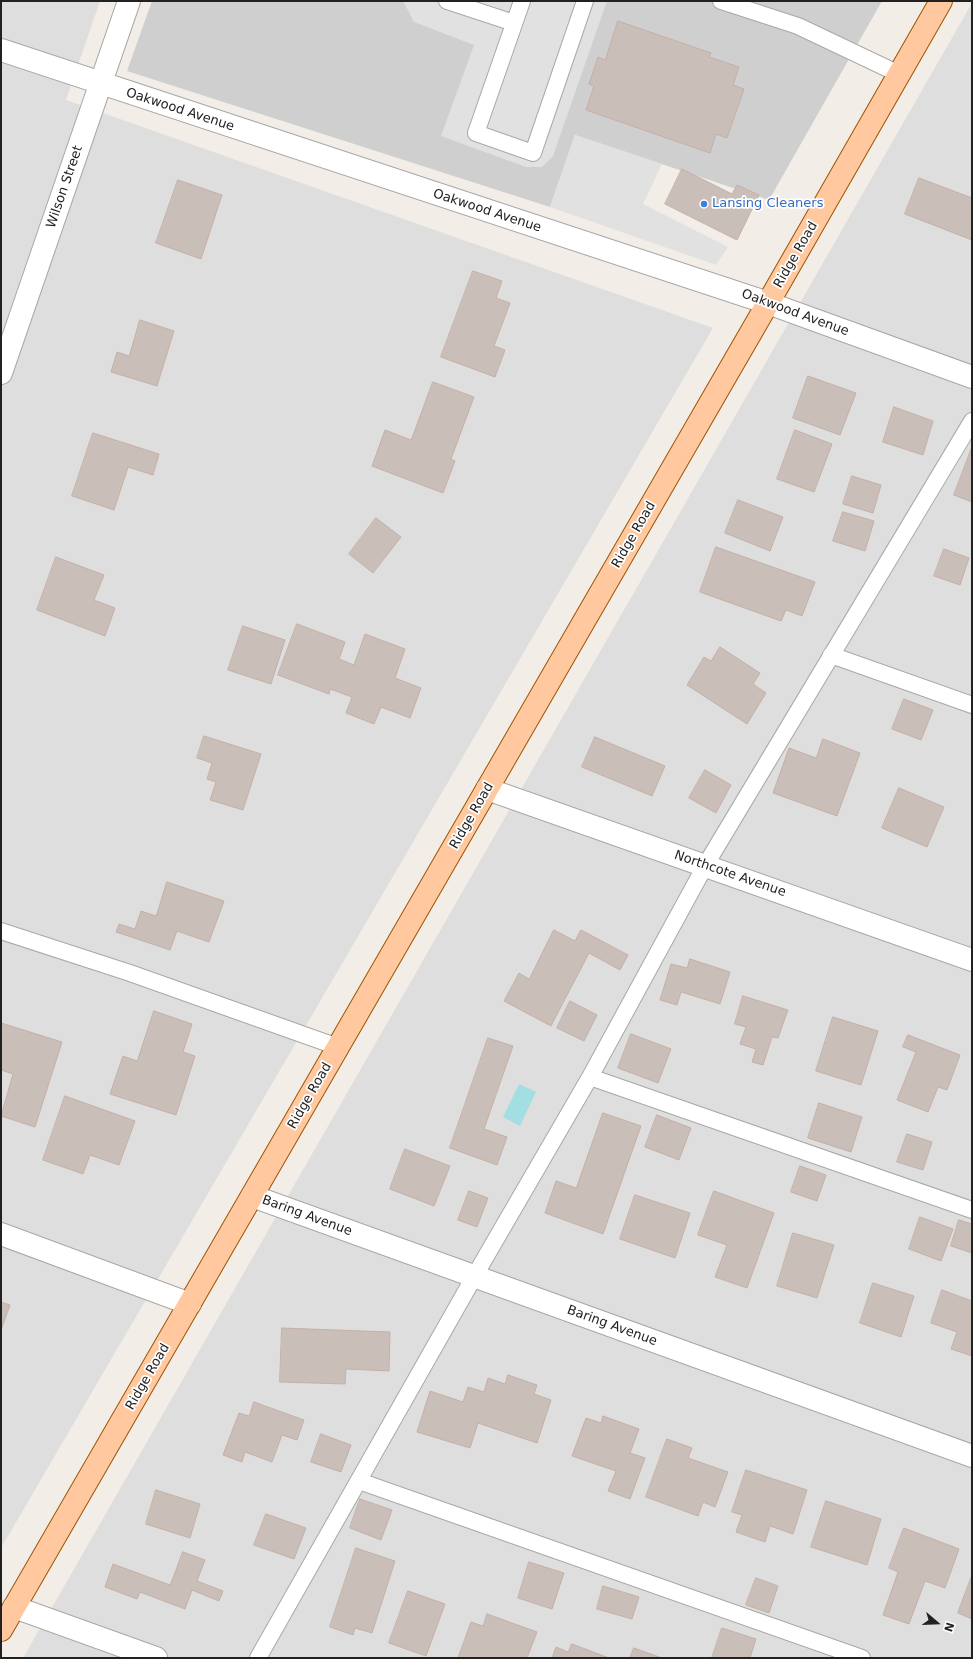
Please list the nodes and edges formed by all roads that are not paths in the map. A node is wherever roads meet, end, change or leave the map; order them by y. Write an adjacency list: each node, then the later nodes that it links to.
1 (129, 1): 10 (street, Wilson Street)
2 (447, 1): 7 (lane)
3 (522, 1): 7 (lane)
4 (585, 1): 7 (lane)
5 (721, 1): 9 (lane)
6 (941, 1): 9 (main road, Ridge Road)
7 (514, 23)
8 (1, 50): 10 (street, Oakwood Avenue)
9 (899, 74): 11 (main road, Ridge Road)
10 (100, 84): 11 (street, Oakwood Avenue); 12 (street, Wilson Street)
11 (768, 303): 13 (street, Oakwood Avenue); 17 (main road, Ridge Road)
12 (1, 373)
13 (972, 377)
14 (972, 421): 15 (lane)
15 (831, 655): 16 (lane); 18 (lane)
16 (972, 705)
17 (487, 789): 18 (street, Northcote Avenue); 21 (main road, Ridge Road)
18 (704, 866): 20 (street, Northcote Avenue); 22 (lane)
19 (1, 931): 21 (lane)
20 (972, 960)
21 (338, 1047): 23 (main road, Ridge Road)
22 (590, 1077): 24 (lane); 26 (lane)
23 (252, 1196): 26 (street, Baring Avenue); 27 (main road, Ridge Road)
24 (972, 1210)
25 (1, 1234): 27 (street)
26 (474, 1277): 28 (street, Baring Avenue); 29 (lane)
27 (190, 1304): 30 (main road, Ridge Road)
28 (972, 1456)
29 (358, 1481): 33 (lane); 34 (lane)
30 (14, 1607): 31 (main road, Ridge Road); 32 (street)
31 (1, 1630)
32 (156, 1658)
33 (258, 1658)
34 (862, 1658)

